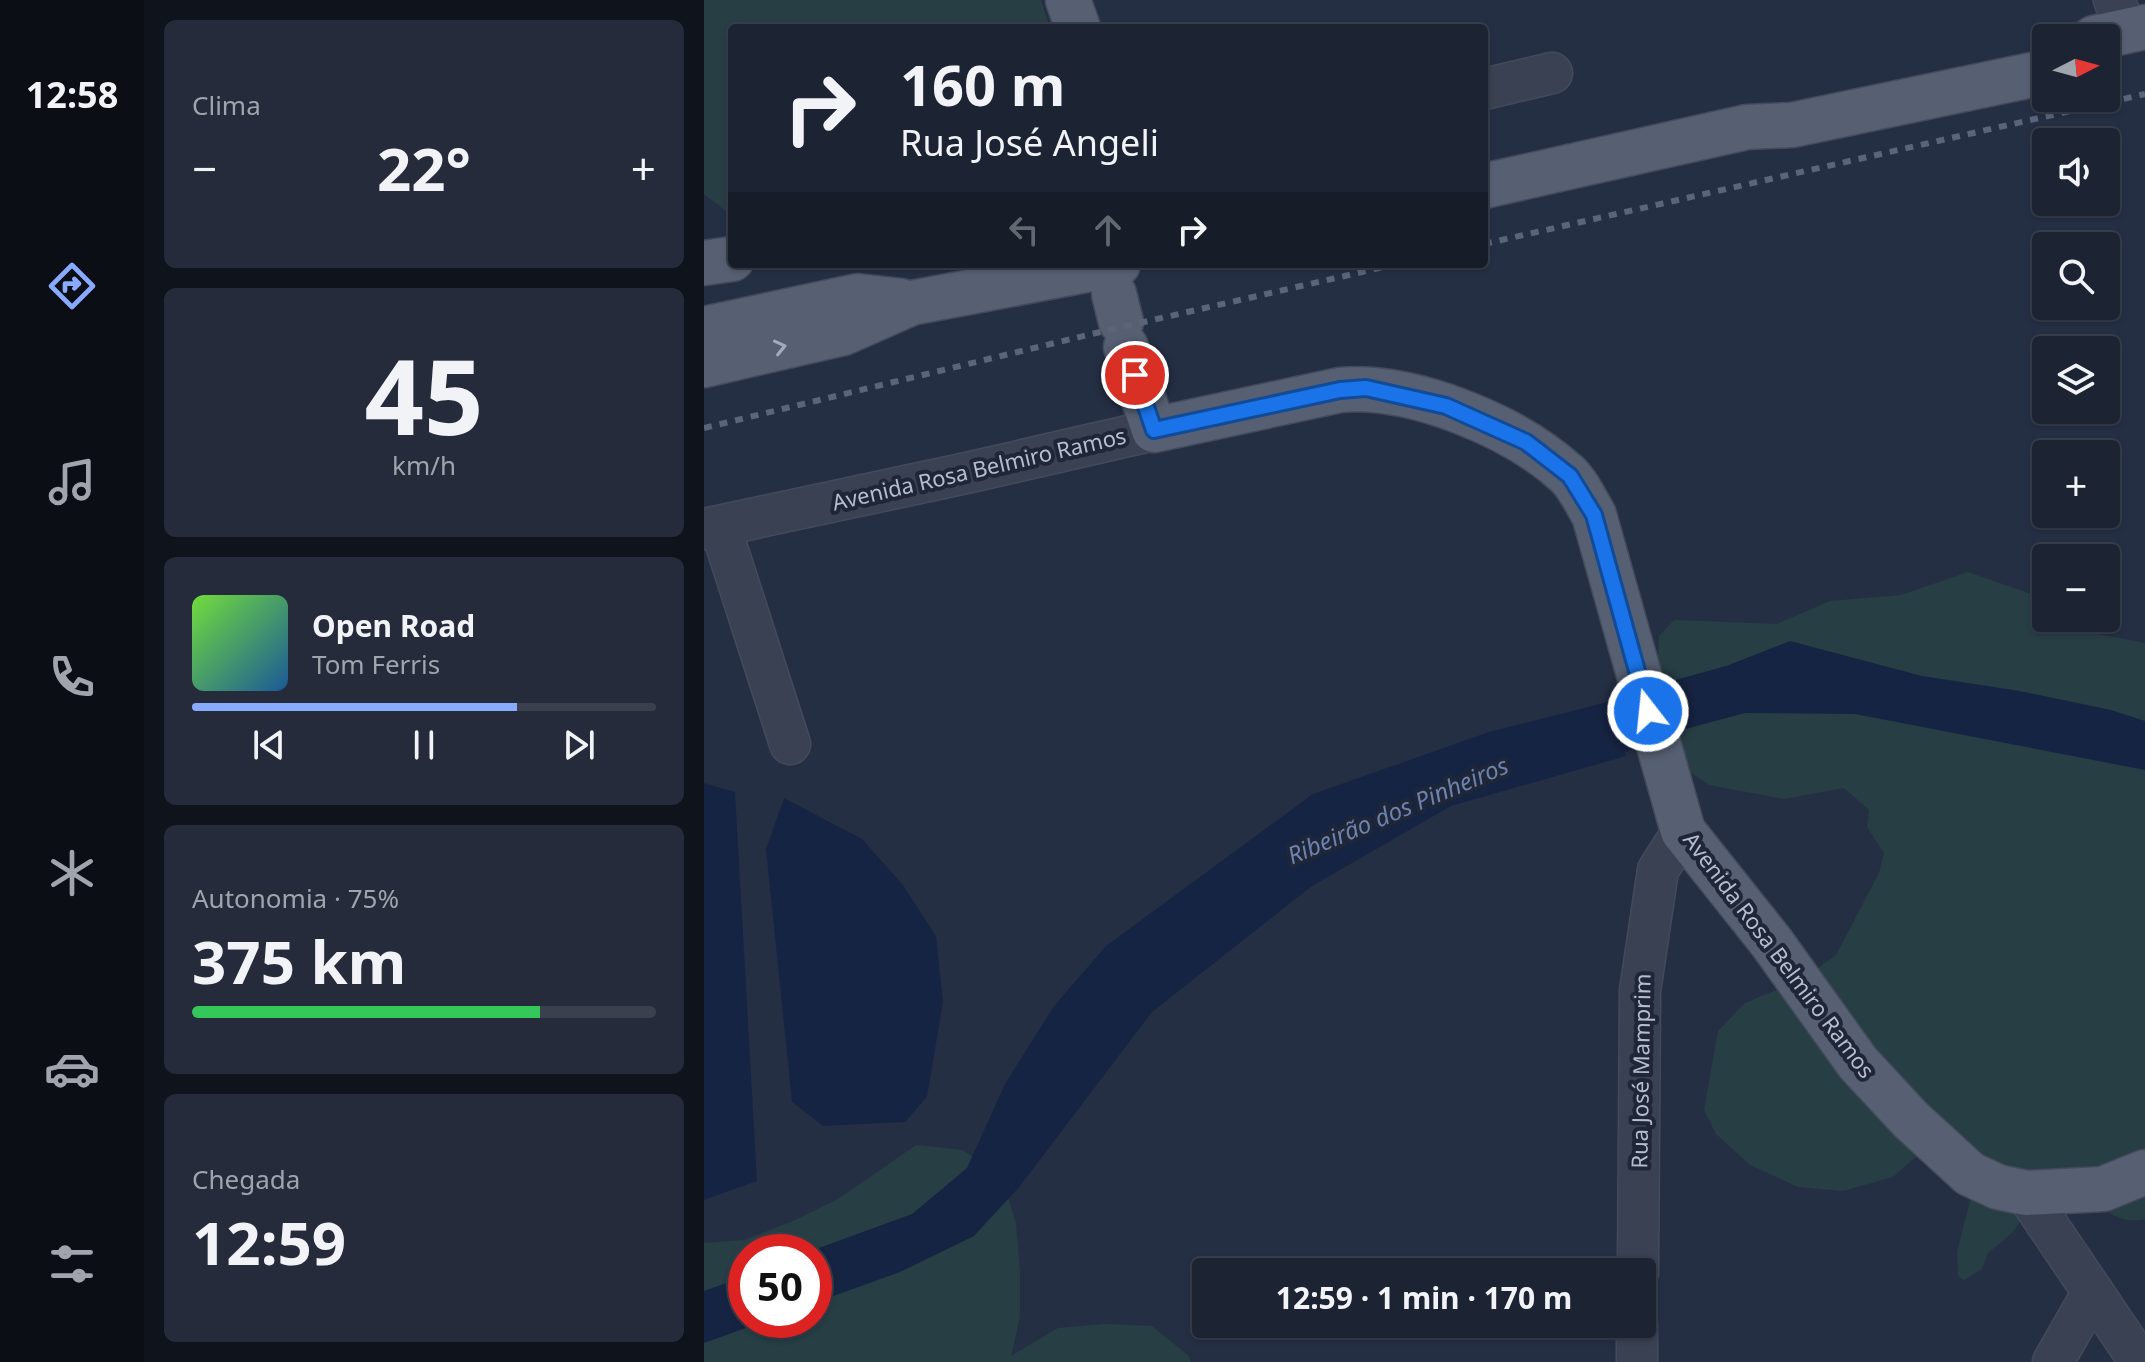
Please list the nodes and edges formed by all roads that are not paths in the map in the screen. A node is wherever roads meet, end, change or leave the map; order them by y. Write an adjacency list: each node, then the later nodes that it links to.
1 (1068, 0): 2 (main road)
2 (1077, 24)
3 (2032, 52): 7 (main road)
4 (1552, 73): 6 (street)
5 (2032, 75): 7 (main road)
6 (1488, 88)
7 (1747, 127): 8 (main road)
8 (1488, 185)
9 (728, 260): 10 (main road)
10 (704, 263)
11 (911, 303): 12 (main road); 13 (main road); 14 (main road, one-way to 11)
12 (1120, 307): 15 (main road)
13 (704, 329)
14 (704, 365)
15 (1154, 430): 16 (street, Avenida Rosa Belmiro Ramos); 18 (main road, Avenida Rosa Belmiro Ramos)
16 (712, 527): 17 (street)
17 (790, 744)
18 (1683, 831): 20 (main road, Avenida Rosa Belmiro Ramos); 21 (street, Rua José Mamprim)
19 (2145, 1172): 20 (main road, Avenida Rosa Belmiro Ramos)
20 (2026, 1193): 22 (street)
21 (1638, 1258)
22 (2093, 1292): 25 (street); 26 (street)
23 (1637, 1338): 24 (street)
24 (1637, 1362)
25 (2053, 1362)
26 (2140, 1362)

